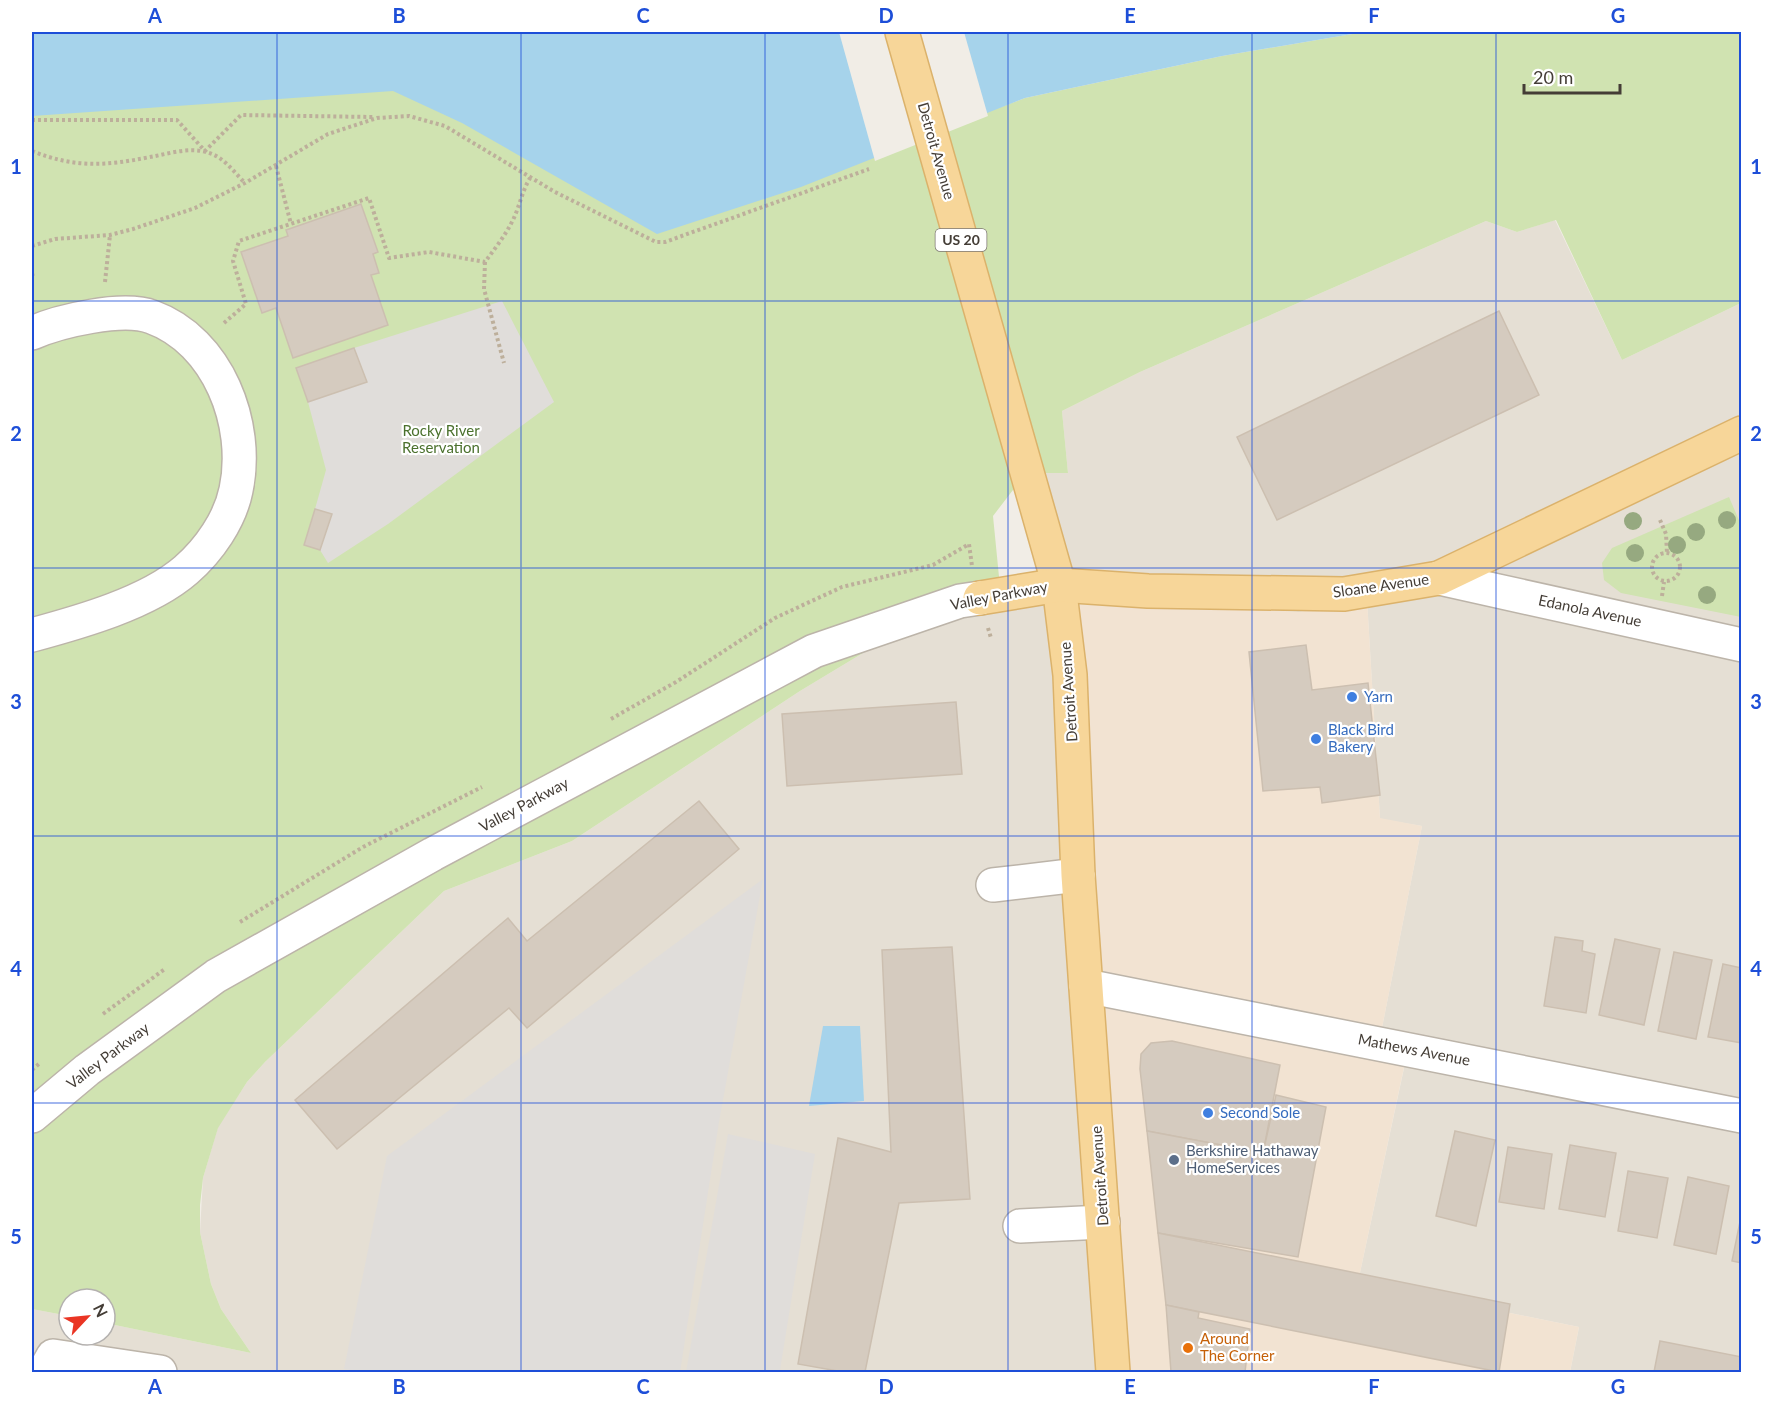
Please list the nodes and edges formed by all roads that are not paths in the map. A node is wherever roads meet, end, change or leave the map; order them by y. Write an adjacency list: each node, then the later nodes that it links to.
1 (902, 32): 5 (main road, Detroit Avenue / US 20)
2 (32, 333): 7 (street)
3 (1742, 433): 4 (main road, Sloane Avenue)
4 (1439, 578): 5 (main road, Sloane Avenue); 8 (street, Edanola Avenue)
5 (1059, 585): 6 (main road, Valley Parkway); 9 (main road, Detroit Avenue)
6 (980, 598): 12 (street, Valley Parkway)
7 (32, 634)
8 (1742, 645)
9 (1077, 875): 10 (street); 11 (main road, Detroit Avenue)
10 (993, 885)
11 (1086, 986): 13 (street, Mathews Avenue); 14 (main road, Detroit Avenue)
12 (32, 1116)
13 (1742, 1116)
14 (1103, 1222): 15 (street); 17 (main road, Detroit Avenue)
15 (1020, 1226)
16 (49, 1364): 18 (street)
17 (1119, 1371)
18 (160, 1372)

